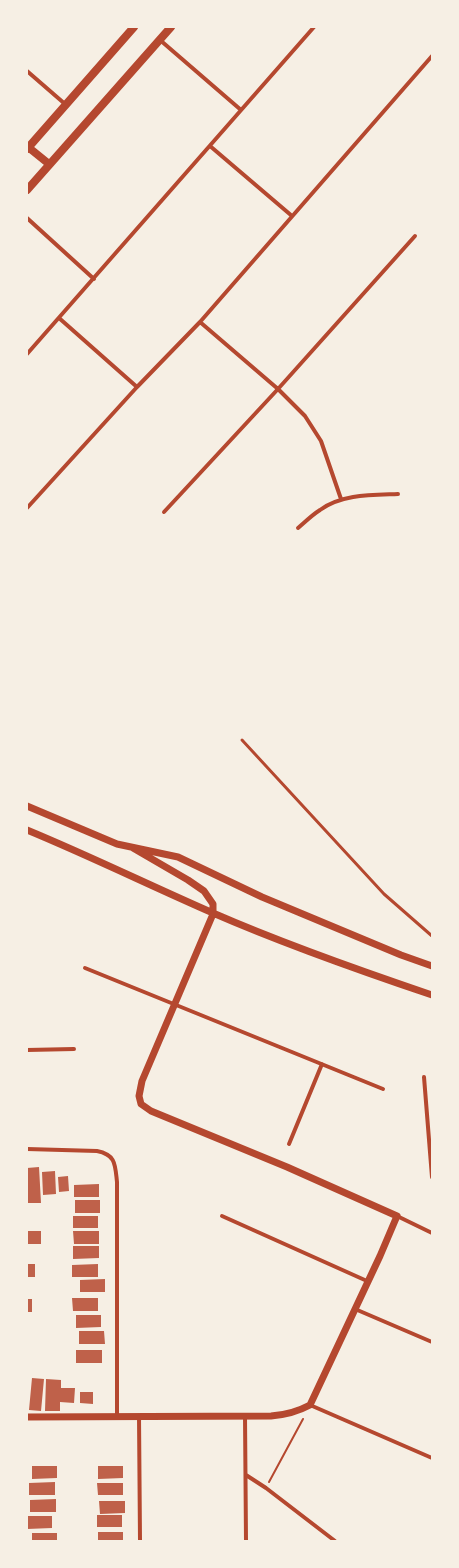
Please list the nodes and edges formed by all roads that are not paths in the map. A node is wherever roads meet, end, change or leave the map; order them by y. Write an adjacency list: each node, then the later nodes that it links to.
1 (134, 27): 7 (main road)
2 (171, 27): 4 (main road)
3 (314, 27): 8 (street)
4 (160, 40): 8 (street); 11 (main road)
5 (432, 56): 13 (street)
6 (27, 71): 7 (street)
7 (65, 104): 10 (main road)
8 (241, 110): 9 (street)
9 (210, 146): 13 (street); 16 (street)
10 (28, 148): 11 (main road)
11 (48, 164): 12 (main road)
12 (27, 190)
13 (292, 216): 18 (street)
14 (27, 218): 16 (street)
15 (415, 236): 21 (street)
16 (94, 279): 17 (street)
17 (60, 318): 19 (street); 20 (street)
18 (200, 322): 20 (street); 21 (street)
19 (27, 354)
20 (137, 387): 24 (street)
21 (278, 389): 23 (street); 25 (street)
22 (398, 494): 23 (street)
23 (341, 499): 26 (street)
24 (27, 508)
25 (164, 512)
26 (298, 528)
27 (242, 740): 32 (lane)
28 (27, 806): 30 (street)
29 (27, 830): 31 (street)
30 (133, 848): 31 (street); 33 (street)
31 (213, 914): 35 (street); 36 (street)
32 (432, 936)
33 (432, 966)
34 (85, 968): 36 (street)
35 (432, 995)
36 (175, 1004): 39 (street); 46 (street)
37 (74, 1048): 38 (street)
38 (27, 1050)
39 (322, 1064): 41 (street); 42 (street)
40 (424, 1078): 44 (street)
41 (383, 1089)
42 (288, 1144)
43 (27, 1148): 55 (street)
44 (432, 1177)
45 (222, 1216): 48 (street)
46 (397, 1216): 47 (street); 48 (street)
47 (432, 1233)
48 (367, 1281): 49 (street)
49 (354, 1309): 50 (street); 51 (street)
50 (432, 1342)
51 (310, 1405): 52 (street); 56 (street)
52 (245, 1415): 53 (street); 57 (street)
53 (139, 1416): 55 (street); 58 (street)
54 (27, 1417): 55 (street)
55 (117, 1417)
56 (432, 1458)
57 (246, 1475): 59 (street); 60 (street)
58 (140, 1541)
59 (246, 1541)
60 (335, 1541)

